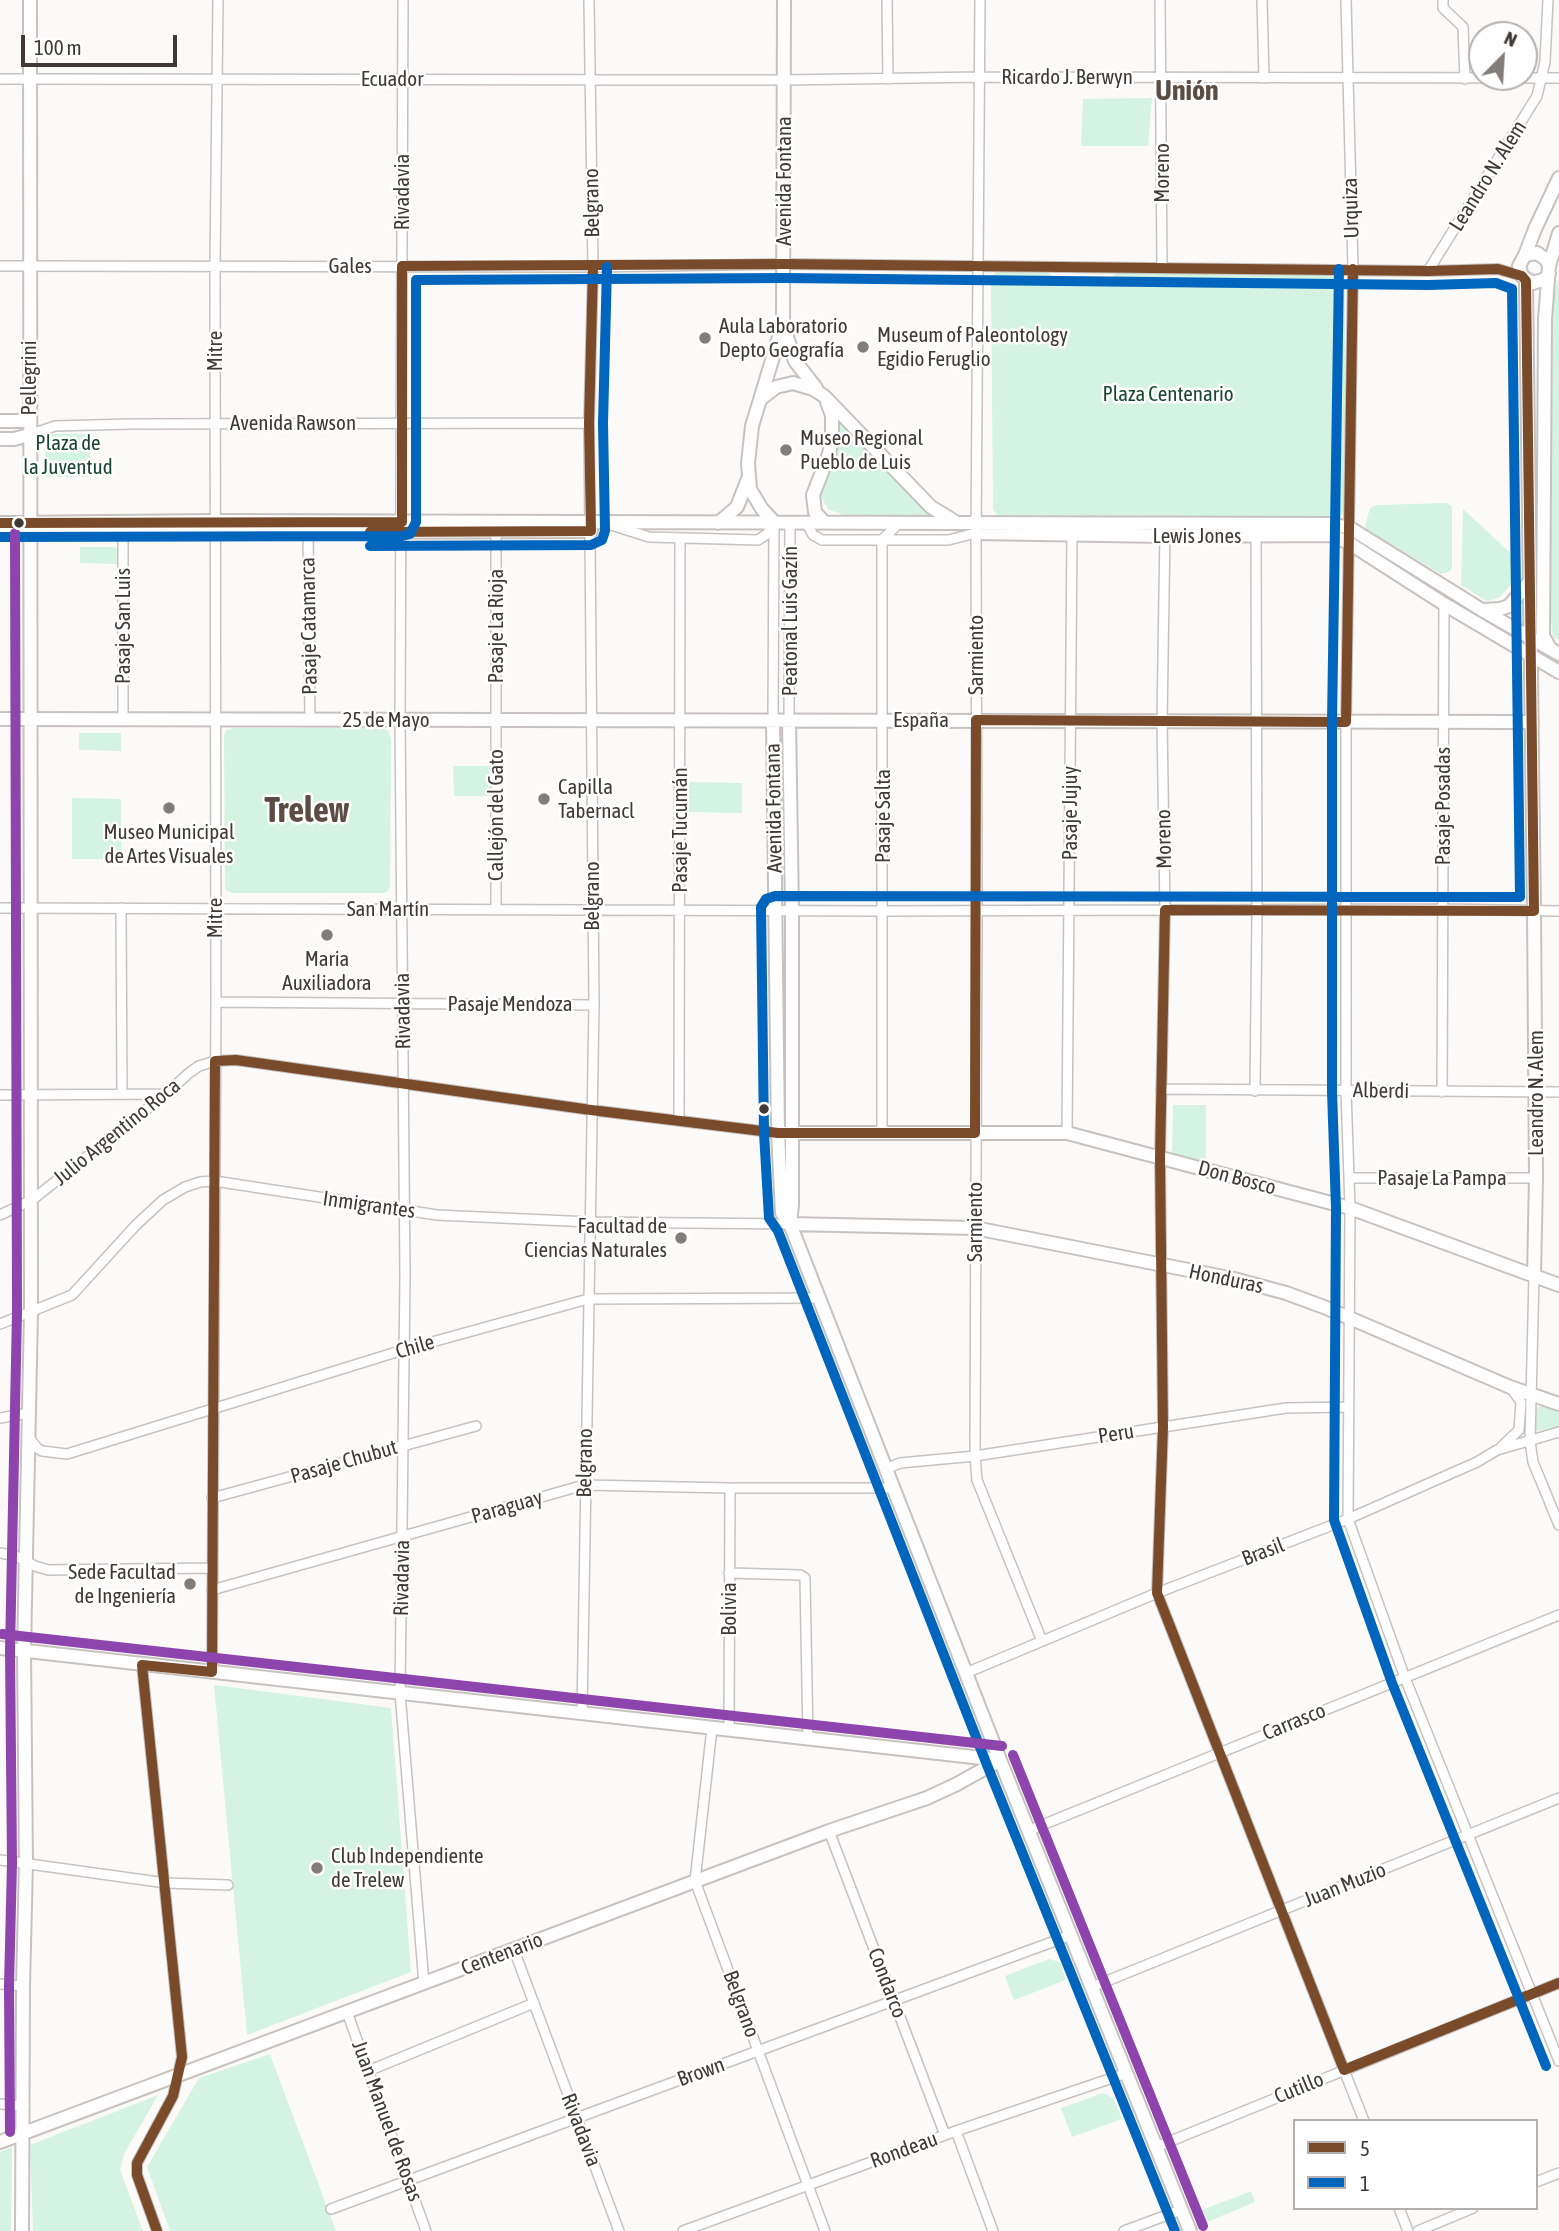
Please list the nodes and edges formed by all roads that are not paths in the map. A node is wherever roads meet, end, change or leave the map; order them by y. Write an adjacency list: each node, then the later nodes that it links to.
1 (30, 0): 19 (street, Pellegrini)
2 (218, 0): 20 (street, Mitre)
3 (403, 0): 21 (street, Rivadavia)
4 (589, 0): 22 (street, Belgrano)
5 (784, 0): 26 (street, Avenida Fontana)
6 (887, 0): 23 (street)
7 (980, 0): 13 (street, Sarmiento)
8 (1160, 0): 14 (street, Moreno)
9 (1262, 0): 15 (street)
10 (1346, 0): 24 (street, Urquiza)
11 (1443, 0): 25 (street)
12 (1548, 0): 16 (street, Leandro N. Alem)
13 (979, 77): 14 (street, Ricardo J. Berwyn); 23 (street, Ricardo J. Berwyn); 36 (street, Sarmiento)
14 (1162, 78): 15 (street, Ricardo J. Berwyn); 37 (street, Moreno)
15 (1264, 78): 24 (street, Ricardo J. Berwyn)
16 (1542, 78): 17 (street, Ricardo J. Berwyn); 25 (street, Ricardo J. Berwyn); 41 (street, Leandro N. Alem)
17 (1559, 78)
18 (0, 79): 19 (street, Ecuador)
19 (29, 79): 20 (street, Ecuador); 32 (street, Pellegrini)
20 (218, 79): 21 (street, Ecuador); 33 (street, Mitre)
21 (402, 79): 22 (street, Ecuador); 34 (street, Rivadavia)
22 (591, 79): 26 (street, Ecuador); 35 (street, Belgrano)
23 (888, 79): 26 (street, Ricardo J. Berwyn)
24 (1348, 79): 25 (street, Ricardo J. Berwyn); 38 (street, Urquiza)
25 (1465, 79)
26 (785, 80): 30 (street, Avenida Fontana)
27 (1559, 178): 29 (street)
28 (1559, 233): 40 (street)
29 (1523, 258): 39 (street); 40 (street); 42 (street)
30 (784, 264): 35 (street, Gales); 36 (street, Gales); 43 (street, Avenida Fontana)
31 (0, 266): 32 (street, Gales)
32 (29, 266): 33 (street, Gales); 47 (street, Pellegrini)
33 (215, 266): 34 (street, Gales); 48 (street, Mitre)
34 (402, 266): 35 (street, Gales); 49 (street, Rivadavia)
35 (593, 267): 50 (street, Belgrano)
36 (979, 267): 37 (street, Gales); 68 (street, Sarmiento)
37 (1162, 268): 38 (street, Gales)
38 (1353, 269): 41 (street, Gales); 69 (street, Urquiza)
39 (1498, 269): 41 (street, Gales); 42 (street)
40 (1549, 270): 42 (street); 84 (street)
41 (1428, 271)
42 (1524, 279): 80 (street, Leandro N. Alem)
43 (783, 324): 44 (street, Avenida Fontana); 45 (street, Avenida Fontana)
44 (824, 396): 45 (street); 61 (street, Avenida Fontana); 63 (street)
45 (761, 398): 53 (street, Avenida Fontana)
46 (0, 421): 47 (street)
47 (29, 422): 51 (street, Pellegrini)
48 (215, 423): 49 (street, Avenida Rawson); 51 (street, Avenida Rawson); 64 (street, Mitre)
49 (401, 423): 50 (street, Avenida Rawson); 65 (street, Rivadavia)
50 (589, 423): 66 (street, Belgrano)
51 (29, 435): 52 (street, Avenida Rawson); 67 (street, Pellegrini)
52 (0, 439)
53 (748, 479): 54 (street, Avenida Fontana); 60 (street)
54 (774, 522): 55 (street, Lewis Jones); 60 (street, Lewis Jones); 77 (street); 99 (street, Avenida Fontana)
55 (790, 522): 56 (street, Lewis Jones); 90 (street, Peatonal Luis Gazín)
56 (806, 522): 61 (street, Lewis Jones); 78 (street, Lewis Jones)
57 (0, 523): 67 (street)
58 (605, 523): 59 (street, Lewis Jones); 66 (street, Lewis Jones); 77 (street)
59 (704, 523): 60 (street, Lewis Jones); 77 (street)
60 (718, 523)
61 (824, 523): 62 (street, Lewis Jones)
62 (898, 524): 63 (street, Lewis Jones); 78 (street)
63 (960, 524): 68 (street, Lewis Jones)
64 (216, 526): 65 (street); 67 (street); 72 (street); 73 (street); 91 (street, Mitre)
65 (402, 527): 66 (street); 70 (street); 73 (street); 93 (street, Rivadavia)
66 (591, 527): 70 (street); 95 (street, Belgrano)
67 (29, 528): 72 (street); 74 (street); 88 (street, Pellegrini)
68 (976, 528): 71 (street, Lewis Jones); 75 (street, Lewis Jones); 78 (street, Lewis Jones); 97 (street, Sarmiento)
69 (1350, 528): 71 (street, Lewis Jones); 79 (street, Urquiza); 82 (street, Lewis Jones)
70 (496, 531): 94 (street, Pasaje La Rioja)
71 (1165, 531): 75 (street, Lewis Jones); 76 (street, Lewis Jones); 101 (street, Moreno)
72 (123, 532): 89 (street, Pasaje San Luis)
73 (308, 532): 92 (street, Pasaje Catamarca)
74 (0, 533)
75 (1072, 535): 100 (street, Pasaje Jujuy)
76 (1256, 536): 79 (street, Lewis Jones); 102 (street)
77 (684, 538): 98 (street, Pasaje Tucumán)
78 (882, 540): 96 (street, Pasaje Salta)
79 (1349, 543): 81 (street, Lewis Jones); 103 (street, Urquiza)
80 (1530, 581): 82 (street); 83 (street, Leandro N. Alem)
81 (1444, 604): 85 (street, Lewis Jones); 104 (street, Pasaje Posadas)
82 (1482, 610): 83 (street, Lewis Jones)
83 (1531, 637): 84 (street, Lewis Jones); 85 (street, Leandro N. Alem)
84 (1554, 651)
85 (1531, 656): 86 (street, Lewis Jones); 105 (street, Leandro N. Alem)
86 (1559, 672)
87 (0, 719): 88 (street, 25 de Mayo)
88 (30, 719): 89 (street, 25 de Mayo); 106 (street, Pellegrini)
89 (123, 719): 91 (street, 25 de Mayo)
90 (789, 719): 96 (street, España); 99 (street, España); 118 (street, Avenida Fontana)
91 (215, 720): 92 (street, 25 de Mayo); 109 (street, Mitre)
92 (310, 720): 93 (street, 25 de Mayo)
93 (400, 720): 94 (street, 25 de Mayo); 110 (street, Rivadavia)
94 (496, 720): 95 (street, 25 de Mayo); 112 (street, Callejón del Gato)
95 (593, 720): 98 (street, 25 de Mayo); 113 (street, Belgrano)
96 (882, 720): 97 (street, España); 119 (street, Pasaje Salta)
97 (976, 720): 100 (street, España); 120 (street, Sarmiento)
98 (680, 721): 99 (street, 25 de Mayo); 114 (street, Pasaje Tucumán)
99 (773, 721): 115 (street, Avenida Fontana)
100 (1071, 721): 101 (street, España); 121 (street, Pasaje Jujuy)
101 (1162, 721): 102 (street, España); 116 (street, Moreno)
102 (1257, 722): 103 (street, España); 117 (street)
103 (1346, 722): 104 (street, España); 122 (street, Urquiza)
104 (1444, 722): 105 (street, España); 111 (street, Pasaje Posadas)
105 (1532, 722): 123 (street, Leandro N. Alem)
106 (30, 907): 107 (street, San Martín); 108 (street, San Martín); 136 (street, Pellegrini)
107 (0, 908)
108 (121, 908): 109 (street, San Martín); 137 (street)
109 (215, 908): 110 (street, San Martín); 125 (street, Mitre)
110 (402, 909): 112 (street, San Martín); 126 (street, Rivadavia)
111 (1443, 909): 122 (street, San Martín); 123 (street, San Martín); 134 (street, Pasaje Posadas)
112 (496, 910): 113 (street, San Martín)
113 (592, 910): 114 (street, San Martín); 127 (street, Belgrano)
114 (680, 910): 115 (street, San Martín); 141 (street, Pasaje Tucumán)
115 (775, 910): 118 (street, San Martín); 142 (street, Avenida Fontana)
116 (1165, 910): 117 (street, San Martín); 121 (street, San Martín); 130 (street, Moreno)
117 (1257, 910): 122 (street, San Martín); 131 (street)
118 (792, 911): 119 (street, San Martín); 143 (street, Avenida Fontana)
119 (883, 911): 120 (street, San Martín); 146 (street, Pasaje Salta)
120 (977, 911): 121 (street, San Martín); 144 (street, Sarmiento)
121 (1069, 911): 145 (street, Pasaje Jujuy)
122 (1346, 911): 132 (street, Urquiza)
123 (1534, 911): 124 (street, San Martín); 133 (street, Leandro N. Alem)
124 (1559, 911)
125 (216, 1002): 126 (street, Pasaje Mendoza); 128 (street, Mitre)
126 (402, 1004): 127 (street, Pasaje Mendoza); 129 (street, Rivadavia)
127 (594, 1005): 140 (street, Belgrano)
128 (215, 1061): 129 (street, Julio Argentino Roca); 138 (street, Julio Argentino Roca); 150 (street, Mitre)
129 (404, 1084): 140 (street, Julio Argentino Roca); 153 (street, Rivadavia)
130 (1161, 1089): 131 (street, Alberdi); 147 (street, Moreno)
131 (1255, 1091): 132 (street, Alberdi)
132 (1346, 1091): 134 (street, Alberdi); 148 (street, Urquiza)
133 (1536, 1091): 134 (street, Alberdi); 135 (street, Alberdi); 149 (street, Leandro N. Alem)
134 (1442, 1092)
135 (1559, 1092)
136 (29, 1094): 137 (street); 139 (street); 151 (street, Pellegrini)
137 (122, 1094): 138 (street)
138 (166, 1094): 151 (street, Julio Argentino Roca)
139 (0, 1095)
140 (591, 1110): 141 (street, Julio Argentino Roca); 155 (street, Belgrano)
141 (679, 1121): 142 (street, Julio Argentino Roca)
142 (778, 1133): 143 (street, Don Bosco); 156 (street, Avenida Fontana)
143 (791, 1133): 146 (street, Don Bosco); 156 (street, Avenida Fontana)
144 (975, 1133): 145 (street, Don Bosco); 146 (street, Don Bosco); 157 (street, Sarmiento)
145 (1068, 1133): 147 (street, Don Bosco)
146 (882, 1134)
147 (1160, 1158): 152 (street, Don Bosco); 158 (street, Moreno)
148 (1349, 1178): 149 (street, Pasaje La Pampa); 152 (street, Urquiza)
149 (1536, 1178): 159 (street, Leandro N. Alem)
150 (214, 1181): 153 (street, Inmigrantes); 163 (street, Inmigrantes); 171 (street, Mitre)
151 (32, 1200): 154 (street, Julio Argentino Roca); 163 (street, Pellegrini)
152 (1350, 1208): 159 (street, Don Bosco); 164 (street, Urquiza)
153 (405, 1211): 155 (street, Inmigrantes); 166 (street, Rivadavia)
154 (0, 1215)
155 (590, 1222): 156 (street, Inmigrantes); 161 (street, Belgrano)
156 (790, 1224): 157 (street, Honduras); 162 (street, Avenida Fontana)
157 (975, 1228): 158 (street, Honduras); 181 (street, Sarmiento)
158 (1162, 1265): 164 (street, Honduras); 175 (street, Moreno)
159 (1534, 1276): 160 (street, Don Bosco); 168 (street, Leandro N. Alem)
160 (1559, 1285)
161 (588, 1298): 162 (street, Chile); 166 (street, Chile); 183 (street, Belgrano)
162 (819, 1298): 182 (street, Avenida Fontana)
163 (31, 1312): 165 (street, Inmigrantes); 172 (street, Pellegrini)
164 (1348, 1317): 167 (street, Honduras); 170 (street, Urquiza)
165 (0, 1324)
166 (403, 1350): 171 (street, Chile); 179 (street, Rivadavia)
167 (1510, 1387): 168 (street, Honduras); 180 (street)
168 (1531, 1395): 169 (street, Honduras); 178 (street, Leandro N. Alem)
169 (1559, 1404)
170 (1348, 1407): 175 (street, Peru); 187 (street, Urquiza)
171 (213, 1408): 177 (street, Chile); 186 (street, Mitre)
172 (29, 1413): 173 (street); 177 (street, Pellegrini)
173 (0, 1418)
174 (476, 1426): 179 (street, Pasaje Chubut)
175 (1163, 1427): 181 (street, Peru); 195 (street, Moreno)
176 (1559, 1432): 178 (street, Brasil)
177 (28, 1436): 191 (street, Pellegrini)
178 (1530, 1440): 180 (street, Brasil); 188 (street, Leandro N. Alem)
179 (404, 1445): 186 (street, Pasaje Chubut); 189 (street, Rivadavia)
180 (1497, 1450): 187 (street, Brasil)
181 (975, 1456): 182 (street, Peru); 197 (street, Sarmiento)
182 (886, 1469): 185 (street, Avenida Fontana)
183 (584, 1485): 184 (street, Paraguay); 189 (street, Paraguay); 205 (street, Belgrano)
184 (730, 1488): 185 (street, Paraguay); 193 (street, Bolivia)
185 (894, 1488): 202 (street, Avenida Fontana)
186 (212, 1499): 192 (street, Mitre)
187 (1348, 1519): 195 (street, Brasil); 203 (street, Urquiza)
188 (1559, 1525)
189 (402, 1537): 194 (street, Paraguay); 204 (street, Rivadavia)
190 (0, 1553): 191 (street)
191 (25, 1561): 192 (street); 199 (street, Pellegrini)
192 (212, 1568): 194 (street, Mitre)
193 (729, 1573): 207 (street, Bolivia); 208 (street)
194 (212, 1590): 201 (street, Mitre)
195 (1157, 1593): 197 (street, Brasil); 209 (street, Moreno)
196 (1559, 1615): 203 (street, Carrasco)
197 (1042, 1641): 202 (street, Brasil)
198 (0, 1648): 199 (street)
199 (24, 1651): 200 (street); 216 (street, Pellegrini)
200 (142, 1664): 201 (street); 218 (street)
201 (212, 1672): 204 (street)
202 (966, 1673): 210 (street, Avenida Fontana)
203 (1405, 1678): 209 (street, Carrasco); 214 (street, Urquiza)
204 (400, 1693): 205 (street); 225 (street, Rivadavia)
205 (582, 1714): 206 (street)
206 (712, 1728): 207 (street); 217 (street, Belgrano)
207 (729, 1730): 208 (street)
208 (808, 1739): 210 (street)
209 (1219, 1752): 212 (street, Carrasco); 220 (street, Moreno)
210 (1000, 1760): 212 (street, Avenida Fontana); 213 (street, Centenario)
211 (1559, 1798): 214 (street, Juan Muzio)
212 (1030, 1830): 221 (street, Avenida Fontana)
213 (829, 1831): 217 (street, Centenario); 229 (street, Condarco)
214 (1467, 1836): 220 (street, Juan Muzio); 228 (street, Urquiza)
215 (0, 1860): 216 (street)
216 (26, 1863): 218 (street); 226 (street, Pellegrini)
217 (695, 1881): 222 (street, Centenario); 232 (street, Belgrano)
218 (166, 1883): 219 (street); 237 (street)
219 (228, 1885)
220 (1282, 1911): 227 (street, Juan Muzio); 234 (street, Moreno)
221 (1071, 1935): 227 (street, Avenida Fontana); 229 (street, Brown)
222 (514, 1950): 225 (street, Centenario); 230 (street, Rivadavia)
223 (1559, 1983): 228 (street, Cutillo)
224 (0, 1984): 226 (street)
225 (424, 1984): 231 (street, Centenario)
226 (23, 1986): 239 (street, Pellegrini)
227 (1092, 1987): 236 (street, Avenida Fontana)
228 (1532, 1993): 233 (street, Urquiza); 234 (street, Cutillo)
229 (894, 2001): 232 (street, Brown); 244 (street, Condarco)
230 (534, 2003): 235 (street); 240 (street, Rivadavia)
231 (347, 2012): 235 (street, Juan Manuel de Rosas); 237 (street, Centenario)
232 (758, 2051): 240 (street, Brown); 250 (street, Belgrano)
233 (1559, 2061)
234 (1344, 2070): 241 (street, Moreno); 246 (street, Cutillo)
235 (368, 2071): 248 (street, Juan Manuel de Rosas)
236 (1127, 2073): 242 (street, Rondeau); 246 (street, Avenida Fontana)
237 (180, 2076): 243 (street, Centenario); 256 (street)
238 (0, 2104): 239 (street)
239 (24, 2106): 243 (street, Pellegrini)
240 (577, 2119): 248 (street, Brown); 258 (street, Rivadavia)
241 (1363, 2119)
242 (956, 2131): 244 (street, Rondeau); 261 (street)
243 (24, 2132): 245 (street, Centenario); 255 (street, Pellegrini)
244 (945, 2135): 250 (street, Rondeau)
245 (0, 2142)
246 (1156, 2147): 252 (street, Avenida Fontana)
247 (1559, 2173): 249 (street)
248 (408, 2181): 251 (street, Brown); 257 (street, Juan Manuel de Rosas)
249 (1538, 2181)
250 (808, 2185): 259 (street, Rondeau); 260 (street, Belgrano)
251 (331, 2210)
252 (1181, 2210): 262 (street); 263 (street, Avenida Fontana)
253 (1400, 2210): 264 (street)
254 (1468, 2210): 265 (street)
255 (22, 2231)
256 (157, 2231)
257 (426, 2231)
258 (619, 2231)
259 (683, 2231)
260 (825, 2231)
261 (993, 2231)
262 (1124, 2231)
263 (1190, 2231)
264 (1408, 2231)
265 (1418, 2231)

